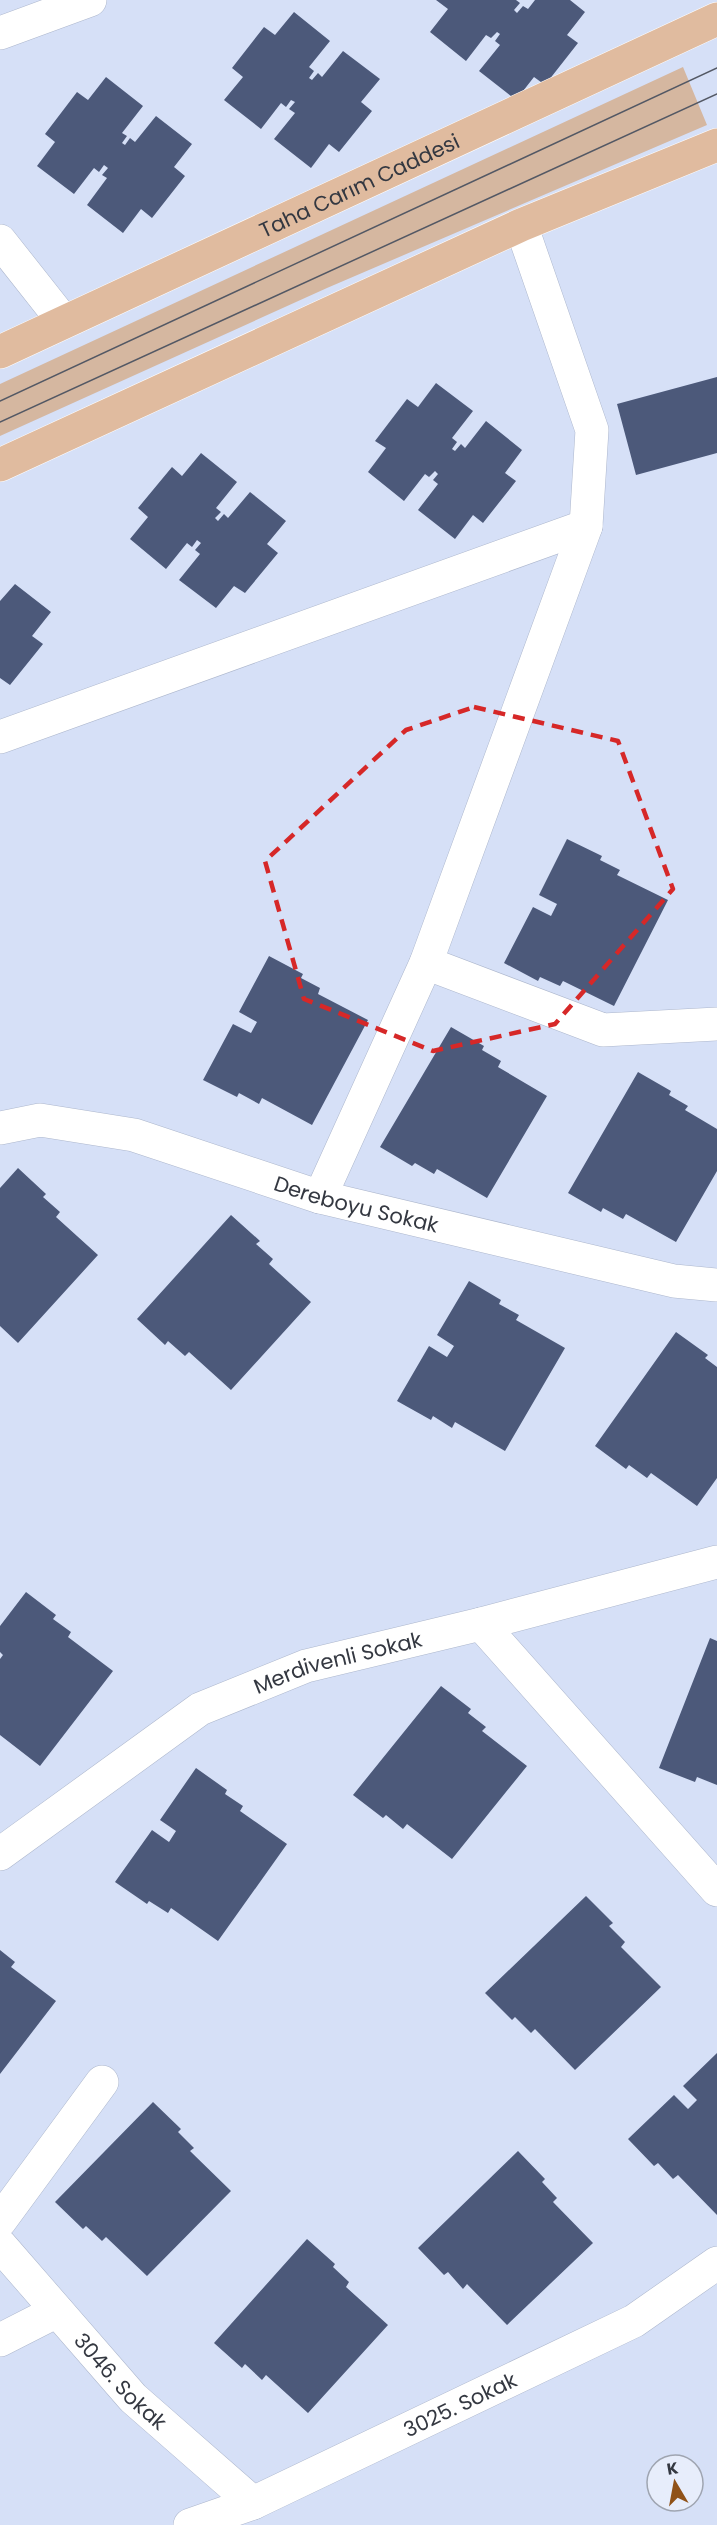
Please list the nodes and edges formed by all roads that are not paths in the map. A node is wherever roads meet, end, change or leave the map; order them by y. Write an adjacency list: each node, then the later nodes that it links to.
1 (90, 0): 3 (street)
2 (717, 19): 7 (main road, Taha Carım Caddesi)
3 (0, 33)
4 (717, 145): 5 (main road)
5 (521, 225): 9 (main road); 10 (street)
6 (0, 241): 7 (street)
7 (64, 322): 8 (main road, Taha Carım Caddesi)
8 (0, 352)
9 (0, 465)
10 (586, 526): 11 (street); 12 (street)
11 (0, 737)
12 (426, 963): 13 (street); 15 (street)
13 (717, 1024)
14 (0, 1128): 15 (street, Dereboyu Sokak)
15 (320, 1197): 16 (street, Dereboyu Sokak)
16 (717, 1286)
17 (717, 1562): 18 (street, Merdivenli Sokak)
18 (481, 1624): 19 (street, Merdivenli Sokak); 20 (street)
19 (0, 1854)
20 (717, 1890)
21 (102, 2082): 22 (street)
22 (0, 2221)
23 (0, 2245): 25 (street, 3046. Sokak)
24 (717, 2263): 27 (street, 3025. Sokak)
25 (57, 2311): 26 (street); 27 (street, 3046. Sokak)
26 (0, 2340)
27 (253, 2503): 28 (street, 3025. Sokak)
28 (190, 2525)

